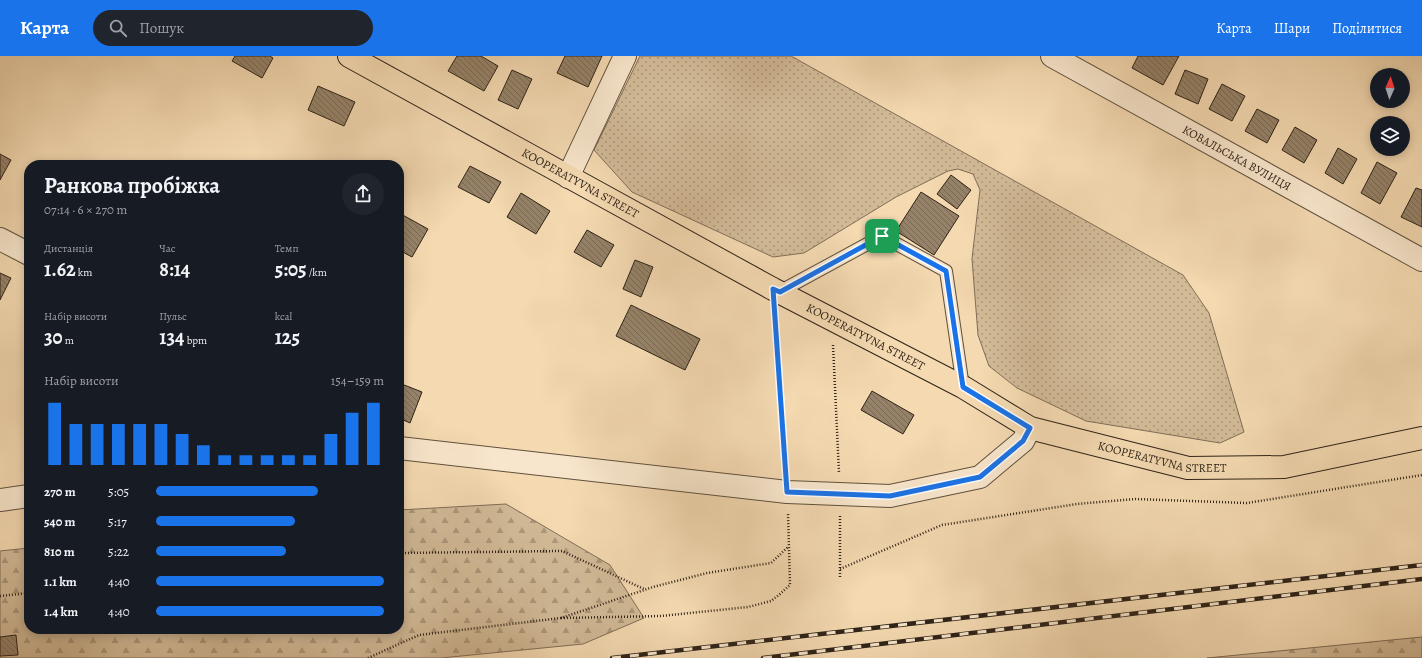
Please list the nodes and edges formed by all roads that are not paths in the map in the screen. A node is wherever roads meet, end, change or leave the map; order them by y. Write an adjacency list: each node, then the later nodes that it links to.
1 (349, 56): 4 (main road, KOOPERATYVNA STREET)
2 (625, 56): 4 (street)
3 (1052, 56): 7 (street, КОВАЛЬСЬКА ВУЛИЦЯ)
4 (568, 176): 8 (main road, KOOPERATYVNA STREET)
5 (0, 239): 6 (street)
6 (24, 251)
7 (1422, 260)
8 (776, 291): 9 (main road, KOOPERATYVNA STREET); 9 (lane)
9 (963, 387): 10 (main road, KOOPERATYVNA STREET)
10 (1030, 428): 11 (main road, KOOPERATYVNA STREET); 12 (street)
11 (1422, 438)
12 (404, 449)
13 (24, 497): 14 (street)
14 (0, 500)

